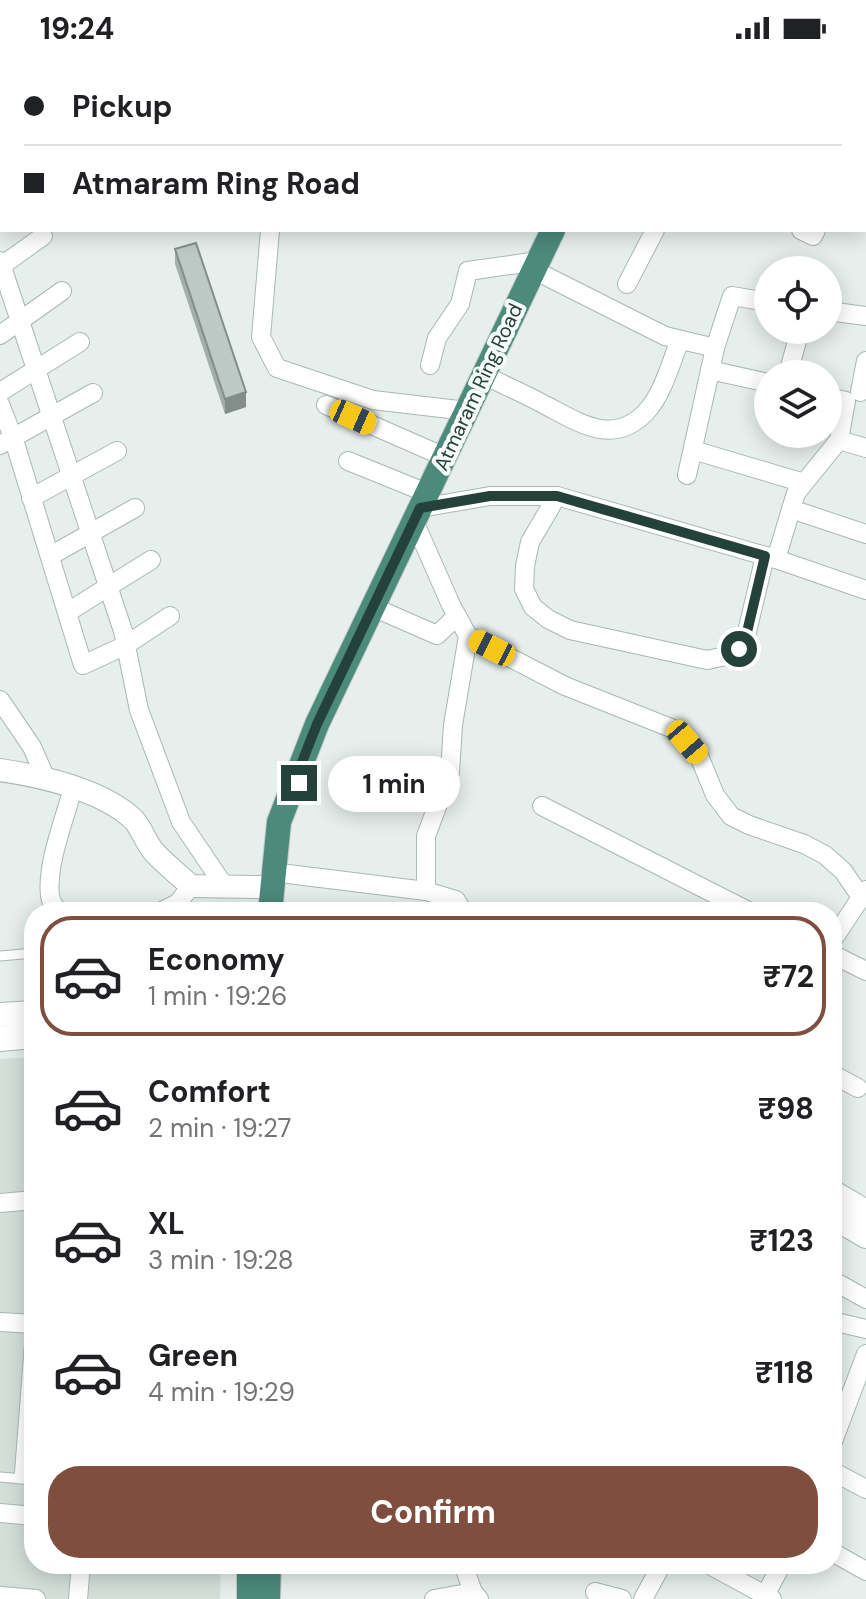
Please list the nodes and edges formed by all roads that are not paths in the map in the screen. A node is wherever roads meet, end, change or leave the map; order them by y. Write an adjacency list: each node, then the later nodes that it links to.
1 (270, 232): 29 (street)
2 (552, 232): 6 (highway, Atmaram Ring Road)
3 (654, 232): 7 (street)
4 (43, 236): 5 (street)
5 (0, 265): 12 (street)
6 (536, 265): 14 (street); 18 (street); 29 (highway, Atmaram Ring Road)
7 (627, 284)
8 (62, 291): 12 (street)
9 (754, 300): 16 (street)
10 (842, 313): 11 (street)
11 (866, 316)
12 (21, 323): 13 (street); 19 (street)
13 (0, 335)
14 (680, 340): 16 (street); 21 (street)
15 (80, 342): 19 (street)
16 (715, 348): 20 (street)
17 (866, 361): 24 (street)
18 (430, 365)
19 (36, 369): 23 (street); 30 (street)
20 (710, 370): 22 (street); 36 (street)
21 (490, 378)
22 (754, 380)
23 (0, 392)
24 (860, 392)
25 (93, 393): 30 (street)
26 (842, 400): 31 (street)
27 (0, 404): 33 (street)
28 (326, 405): 38 (street)
29 (467, 411): 38 (highway, Atmaram Ring Road)
30 (52, 417): 33 (street); 41 (street)
31 (842, 423)
32 (842, 441): 35 (street)
33 (7, 443): 44 (street)
34 (832, 448): 42 (street)
35 (866, 448)
36 (693, 450): 40 (street); 42 (street)
37 (117, 451): 41 (street)
38 (445, 457): 46 (highway, Atmaram Ring Road)
39 (348, 461): 46 (street)
40 (687, 475)
41 (72, 477): 44 (street); 48 (street)
42 (804, 483): 47 (street)
43 (557, 496): 46 (street); 51 (street); 51 (street)
44 (31, 498): 50 (street)
45 (135, 508): 48 (street)
46 (420, 508): 55 (highway, Atmaram Ring Road); 58 (street)
47 (791, 509): 49 (street); 51 (street)
48 (90, 532): 50 (street); 53 (street)
49 (866, 534)
50 (50, 556): 56 (street)
51 (771, 558): 54 (street)
52 (151, 560): 53 (street)
53 (109, 586): 56 (street); 60 (street)
54 (866, 590)
55 (373, 607): 58 (street); 62 (highway, Atmaram Ring Road)
56 (68, 612): 60 (street)
57 (170, 616): 60 (street)
58 (457, 616): 59 (street)
59 (468, 636): 71 (street); 72 (street)
60 (126, 645): 69 (street)
61 (0, 700): 64 (street)
62 (302, 762): 67 (highway, Atmaram Ring Road); 75 (highway, Atmaram Ring Road)
63 (0, 770): 64 (street)
64 (46, 779): 65 (street)
65 (73, 788): 68 (street); 73 (street)
66 (542, 806): 78 (street)
67 (288, 874): 71 (street); 76 (highway, Atmaram Ring Road)
68 (191, 886): 69 (street); 74 (street)
69 (225, 887): 70 (street)
70 (262, 887)
71 (426, 891): 77 (street)
72 (863, 893): 79 (street)
73 (54, 902)
74 (179, 902)
75 (270, 902)
76 (287, 902)
77 (457, 902)
78 (730, 902)
79 (842, 926)
80 (24, 954): 81 (lane)
81 (0, 956)
82 (842, 959): 83 (street)
83 (866, 971)
84 (24, 1014): 85 (main road)
85 (0, 1015)
86 (24, 1037): 87 (main road)
87 (0, 1039)
88 (842, 1079): 89 (street)
89 (858, 1088)
90 (842, 1198): 93 (main road)
91 (24, 1201): 92 (street)
92 (0, 1203)
93 (866, 1212)
94 (842, 1222): 95 (main road)
95 (866, 1236)
96 (842, 1286): 97 (street)
97 (866, 1299)
98 (0, 1322): 99 (street)
99 (24, 1323)
100 (842, 1323): 101 (street)
101 (866, 1329)
102 (865, 1358): 103 (street)
103 (842, 1418)
104 (24, 1424): 107 (lane)
105 (842, 1476): 109 (street)
106 (0, 1477): 107 (lane)
107 (19, 1479): 108 (lane)
108 (24, 1479)
109 (866, 1489)
110 (0, 1513): 111 (street)
111 (24, 1515)
112 (842, 1558): 113 (street)
113 (866, 1571)
114 (80, 1574): 126 (street)
115 (249, 1574): 127 (highway)
116 (269, 1574): 128 (highway)
117 (467, 1574): 123 (street)
118 (651, 1574): 131 (street)
119 (725, 1574): 124 (street)
120 (778, 1574): 124 (street)
121 (595, 1592): 130 (street)
122 (0, 1596): 125 (street)
123 (476, 1596): 129 (street)
124 (767, 1598)
125 (36, 1599)
126 (78, 1599)
127 (249, 1599)
128 (268, 1599)
129 (434, 1599)
130 (622, 1599)
131 (643, 1599)

